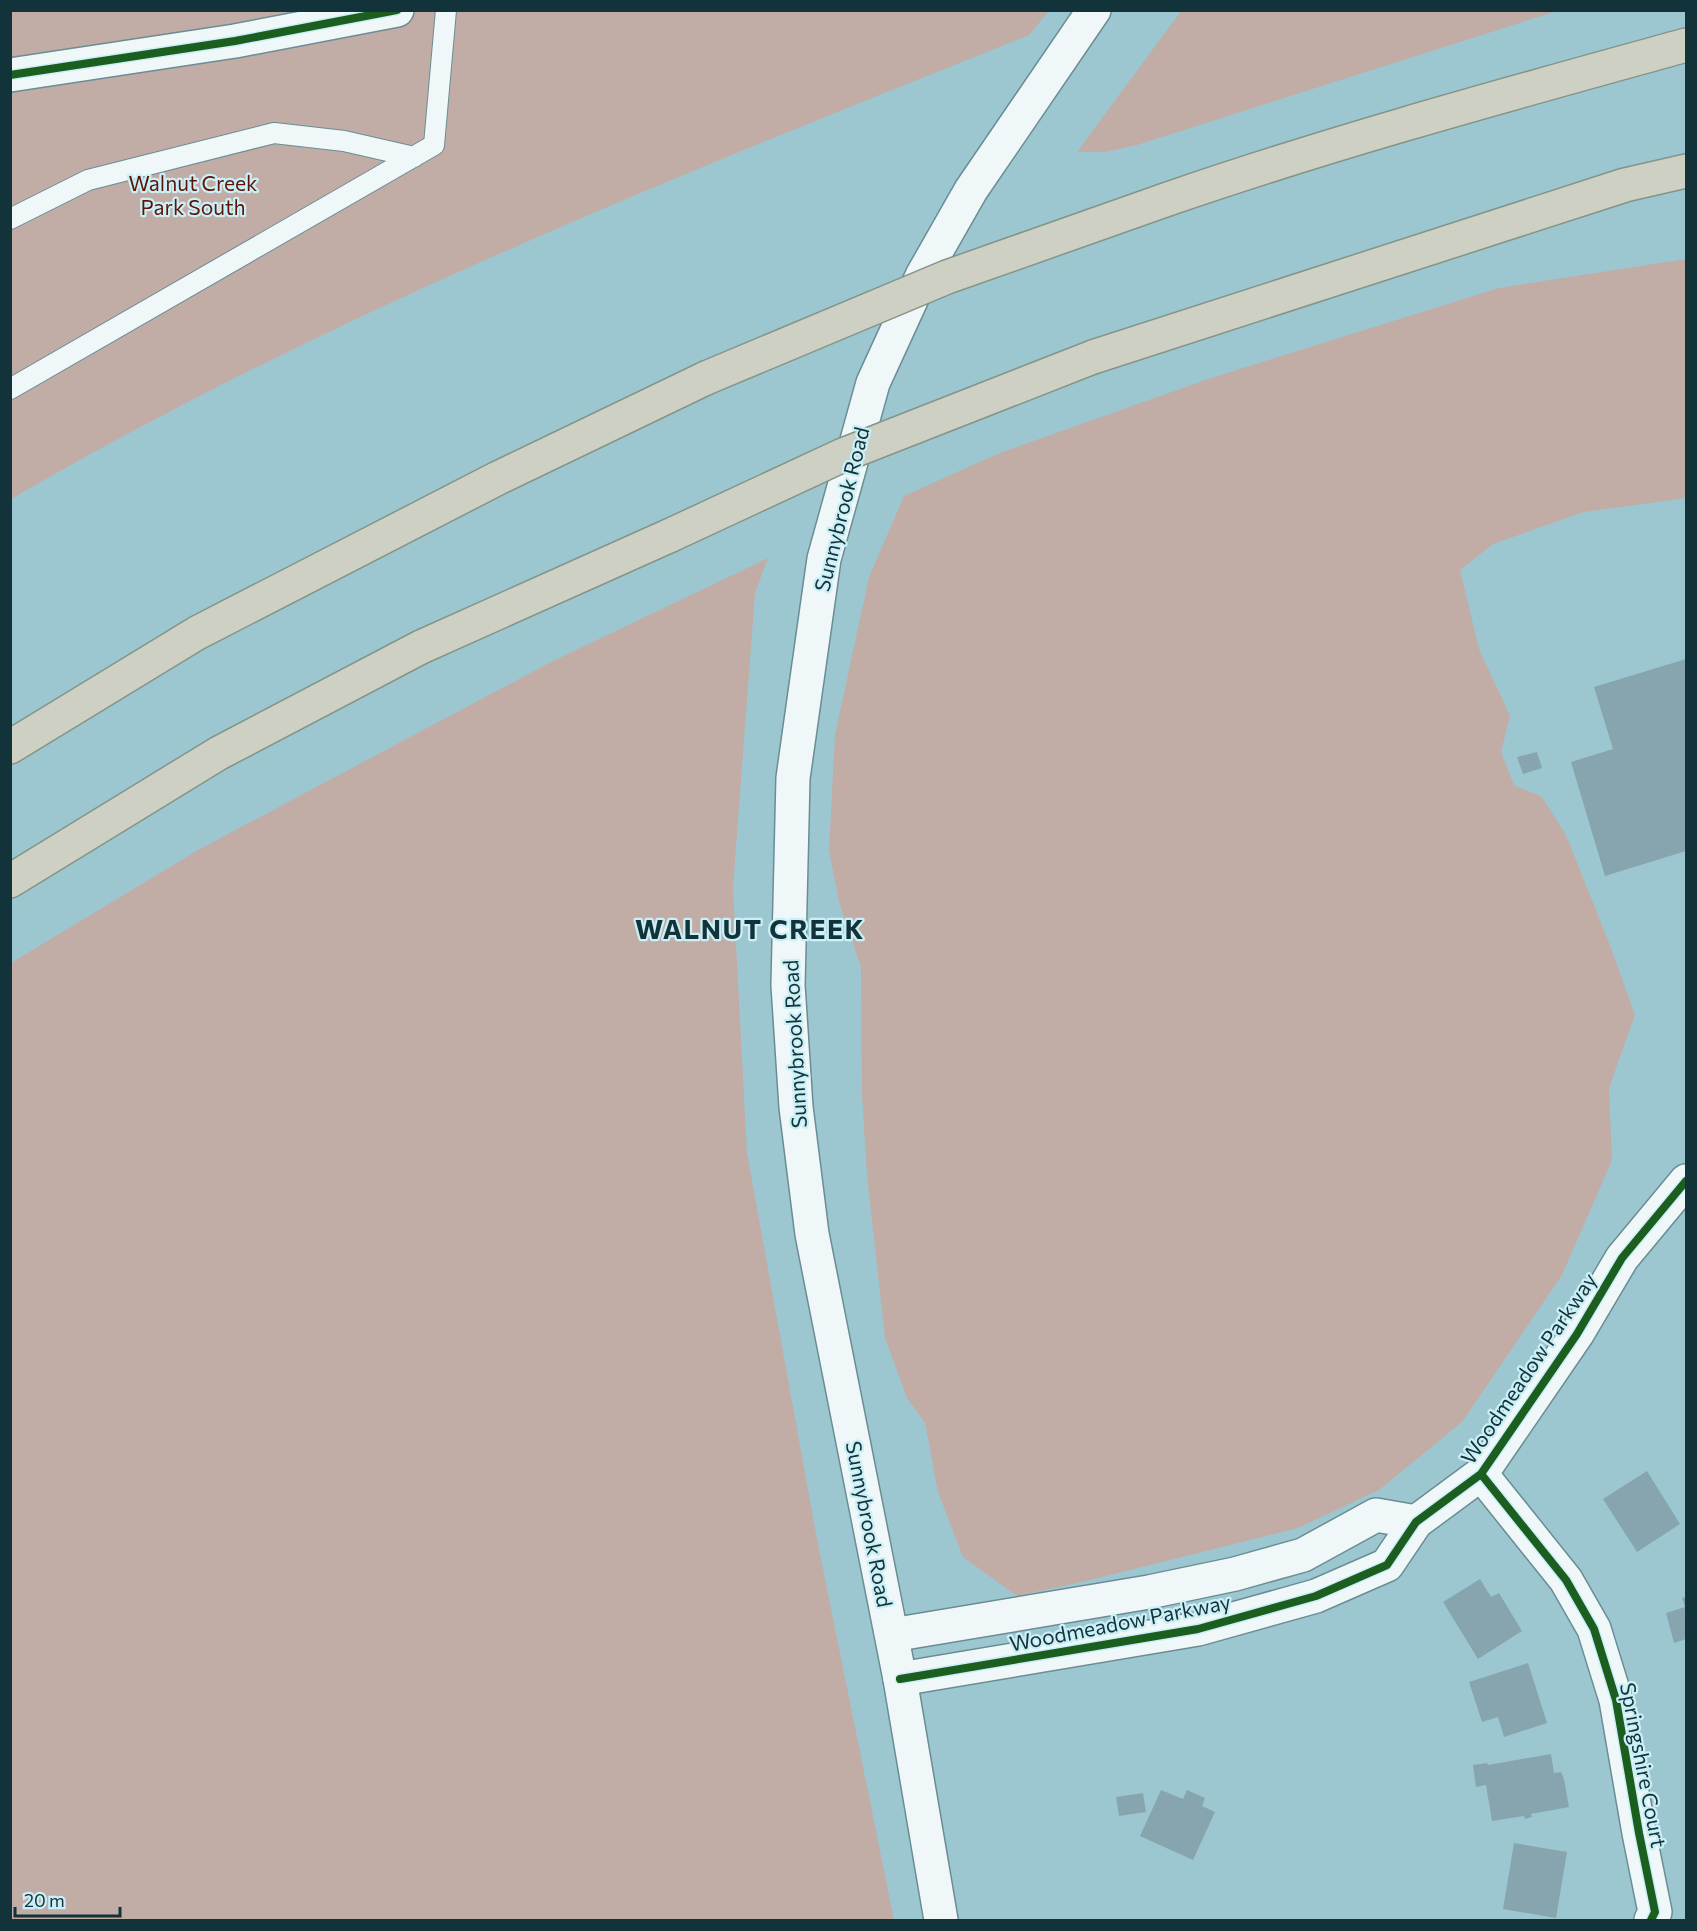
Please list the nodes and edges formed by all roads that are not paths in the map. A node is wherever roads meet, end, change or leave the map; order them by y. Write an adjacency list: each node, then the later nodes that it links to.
1 (397, 10): 5 (street)
2 (446, 10): 6 (lane)
3 (1094, 10): 17 (street, Sunnybrook Road)
4 (1686, 45): 10 (highway, bridge)
5 (10, 75)
6 (414, 157): 8 (lane); 9 (lane)
7 (1686, 171): 11 (highway, bridge)
8 (10, 219)
9 (10, 389)
10 (10, 747)
11 (10, 881)
12 (1686, 1181): 13 (street, Woodmeadow Parkway)
13 (1481, 1474): 14 (street, Woodmeadow Parkway); 20 (street, Springshire Court)
14 (1416, 1522): 15 (street, Woodmeadow Parkway); 16 (street, Woodmeadow Parkway)
15 (1189, 1583): 16 (street); 17 (street, Woodmeadow Parkway)
16 (1198, 1629): 18 (street, Woodmeadow Parkway)
17 (892, 1635): 18 (street, Sunnybrook Road)
18 (900, 1679): 19 (street, Sunnybrook Road)
19 (940, 1920)
20 (1651, 1920)

